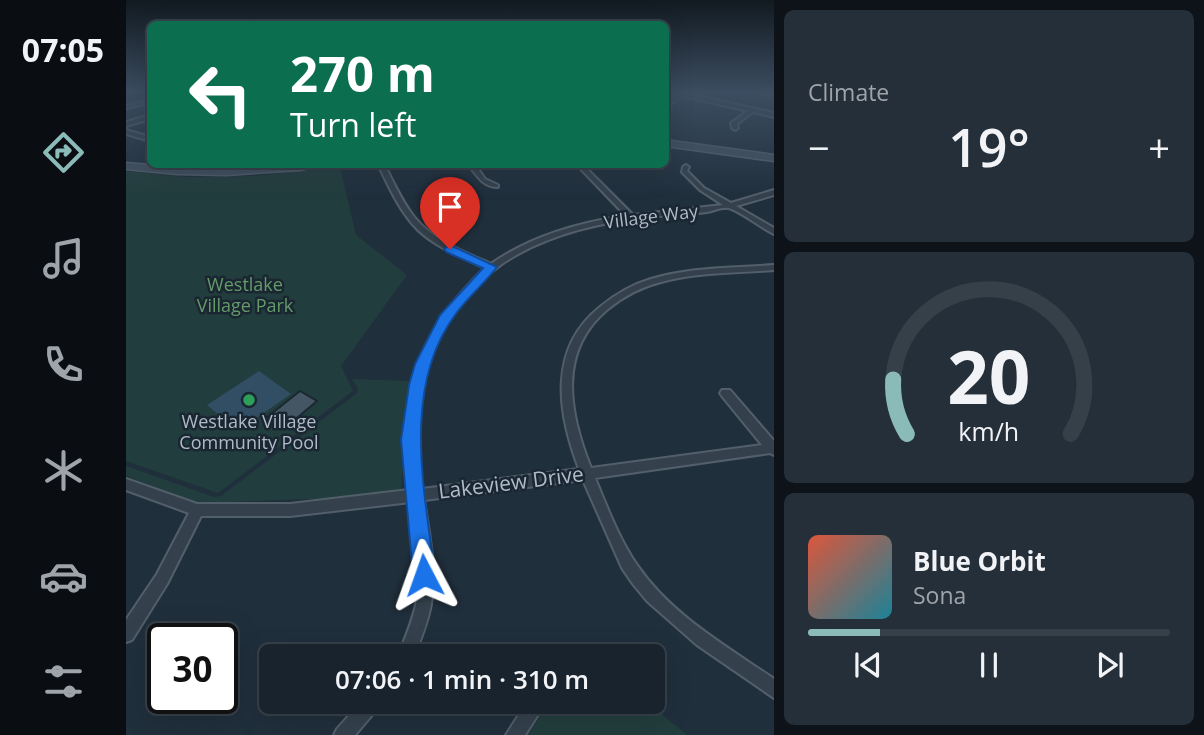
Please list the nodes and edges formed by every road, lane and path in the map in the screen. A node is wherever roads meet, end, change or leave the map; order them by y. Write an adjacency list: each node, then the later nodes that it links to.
1 (126, 132): 2 (street)
2 (147, 138)
3 (669, 142): 4 (street)
4 (774, 156)
5 (126, 160): 6 (street)
6 (147, 163)
7 (126, 166): 9 (street)
8 (686, 167): 15 (street)
9 (285, 168)
10 (382, 168): 18 (street)
11 (474, 168): 13 (street)
12 (584, 168): 16 (street)
13 (496, 186)
14 (774, 192): 15 (street, Village Way)
15 (730, 206): 16 (street, Village Way); 17 (street)
16 (631, 217): 18 (street, Village Way)
17 (774, 232)
18 (491, 267): 24 (street, Village Way)
19 (774, 267): 22 (street)
20 (726, 393): 21 (street)
21 (773, 449): 22 (street, Lakeview Drive)
22 (586, 474): 24 (street, Lakeview Drive); 28 (street)
23 (126, 484): 25 (street, Lakeview Drive)
24 (415, 495): 25 (street, Lakeview Drive); 27 (street, Village Way)
25 (197, 509): 26 (street)
26 (126, 634)
27 (410, 644)
28 (774, 690)
29 (361, 714): 31 (street)
30 (529, 714): 32 (street)
31 (343, 735)
32 (515, 735)

